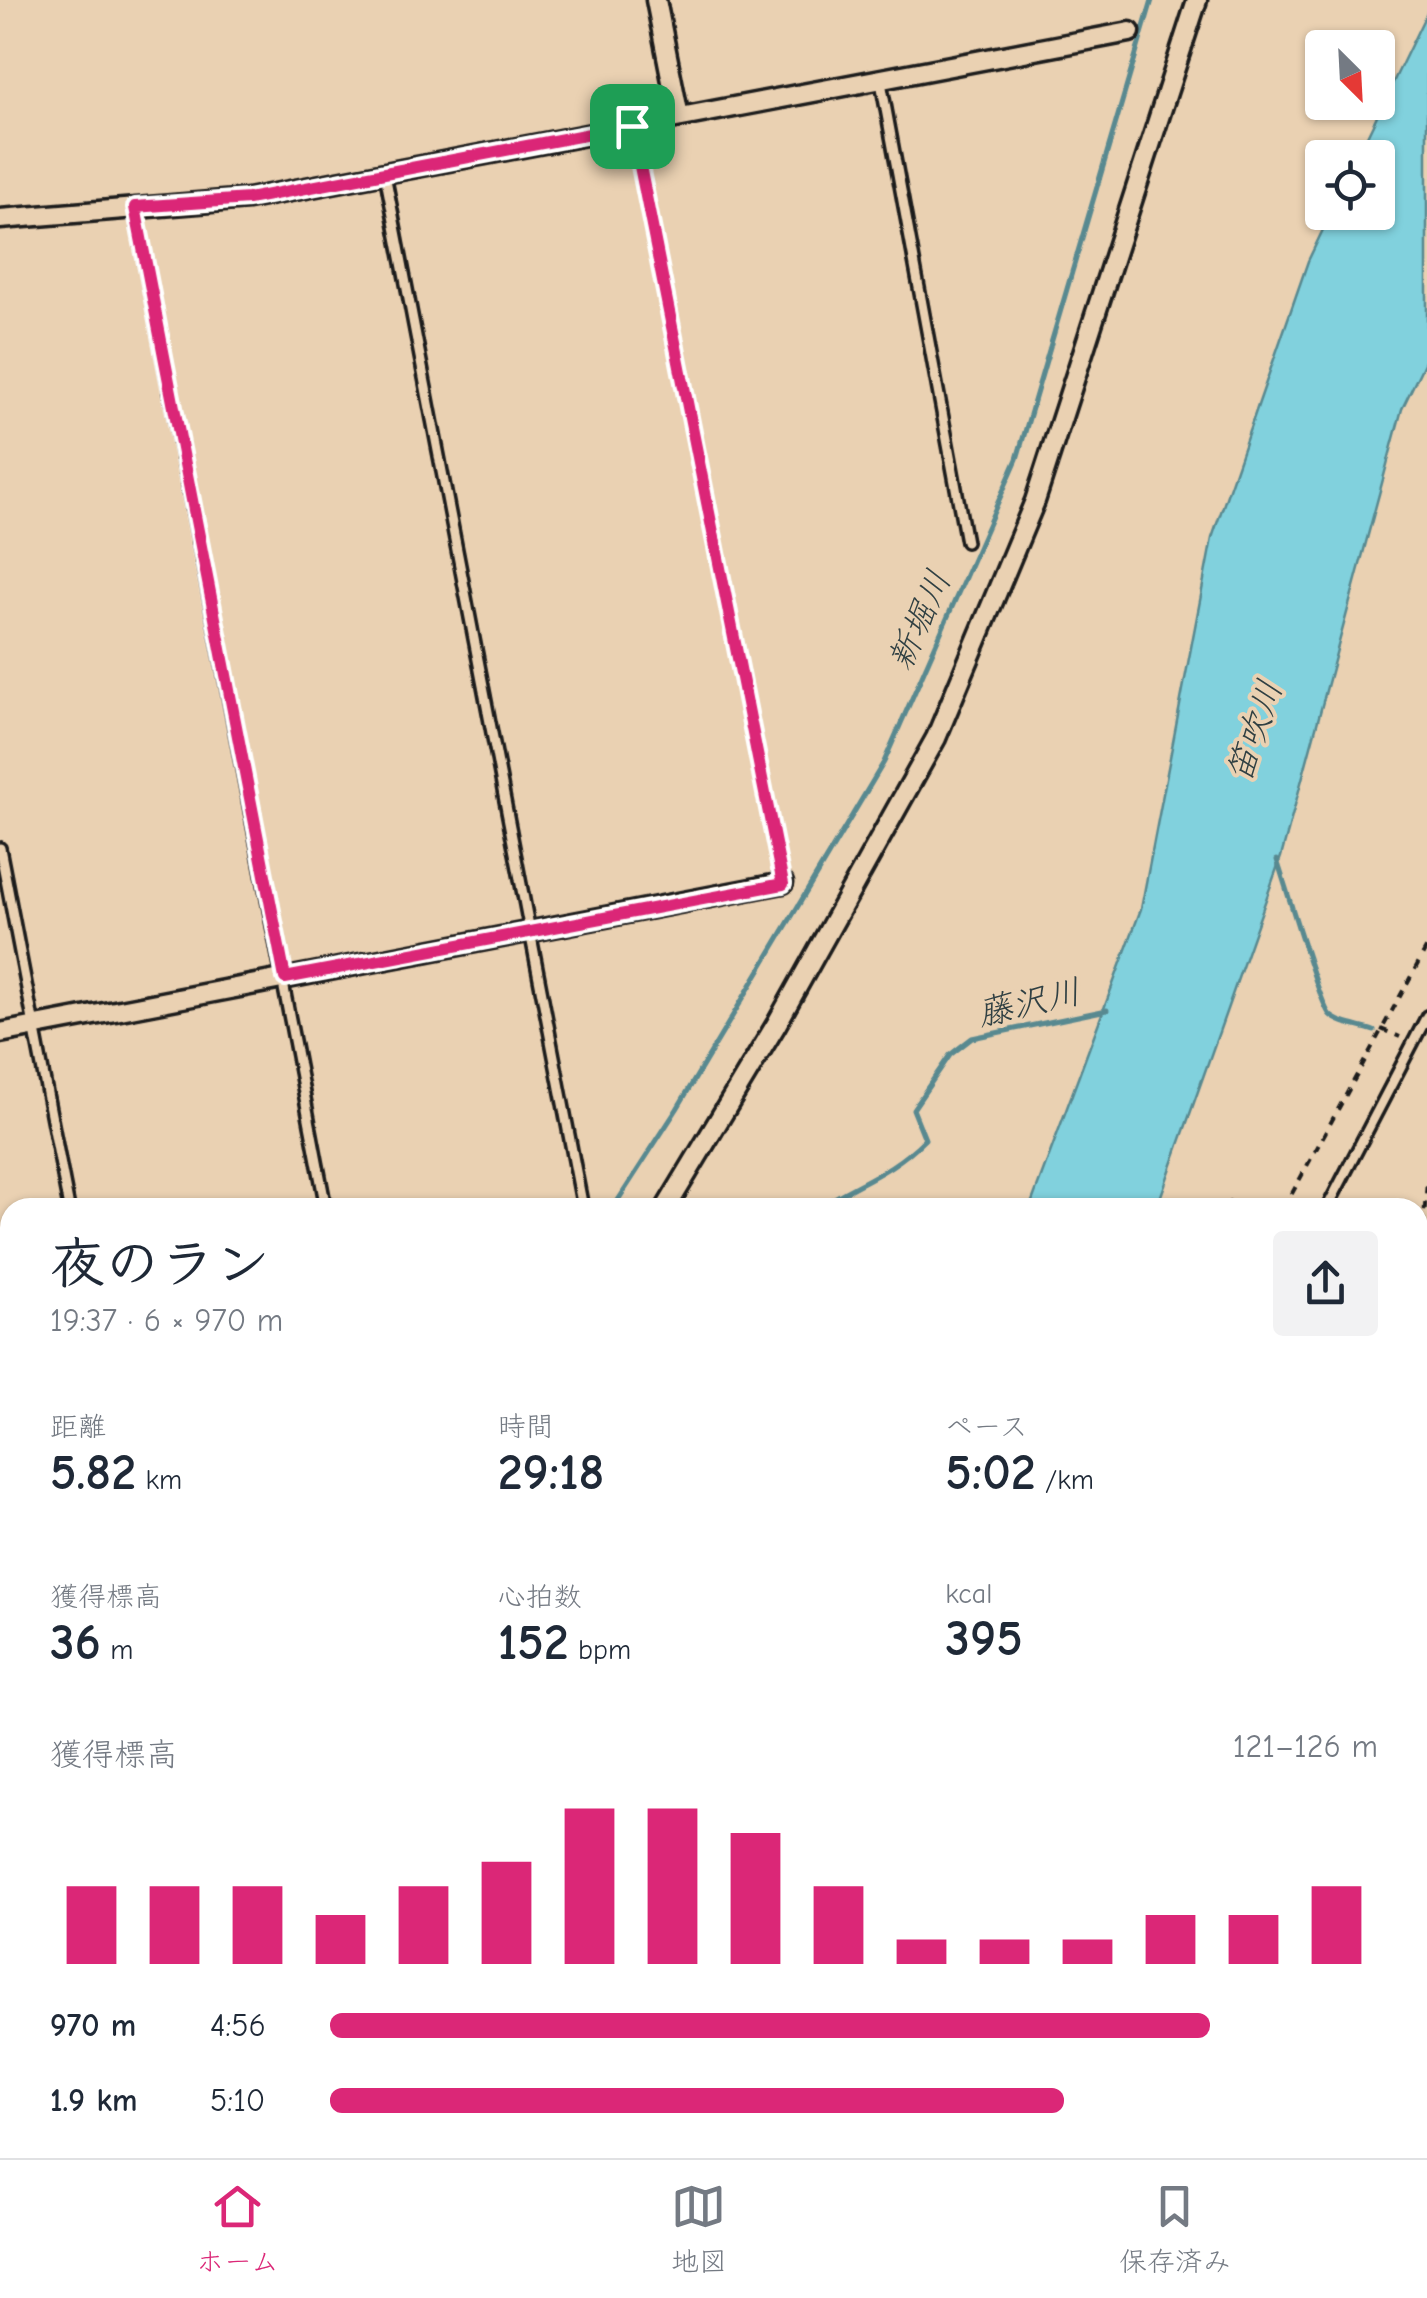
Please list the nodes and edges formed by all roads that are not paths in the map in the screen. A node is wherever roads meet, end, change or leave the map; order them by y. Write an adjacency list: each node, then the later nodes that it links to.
1 (656, 0): 5 (street)
2 (1196, 0): 20 (street)
3 (1130, 32): 4 (street)
4 (881, 82): 5 (street); 9 (lane)
5 (679, 117): 6 (street)
6 (384, 172): 7 (street); 12 (lane)
7 (135, 207): 8 (street); 13 (lane)
8 (0, 218)
9 (966, 542)
10 (0, 848): 15 (lane)
11 (783, 884): 12 (street)
12 (531, 930): 13 (street); 19 (lane)
13 (285, 978): 15 (street); 18 (lane)
14 (1427, 1016): 21 (lane)
15 (33, 1026): 16 (street); 17 (lane)
16 (0, 1033)
17 (67, 1198)
18 (324, 1198)
19 (580, 1198)
20 (672, 1198)
21 (1333, 1198)

